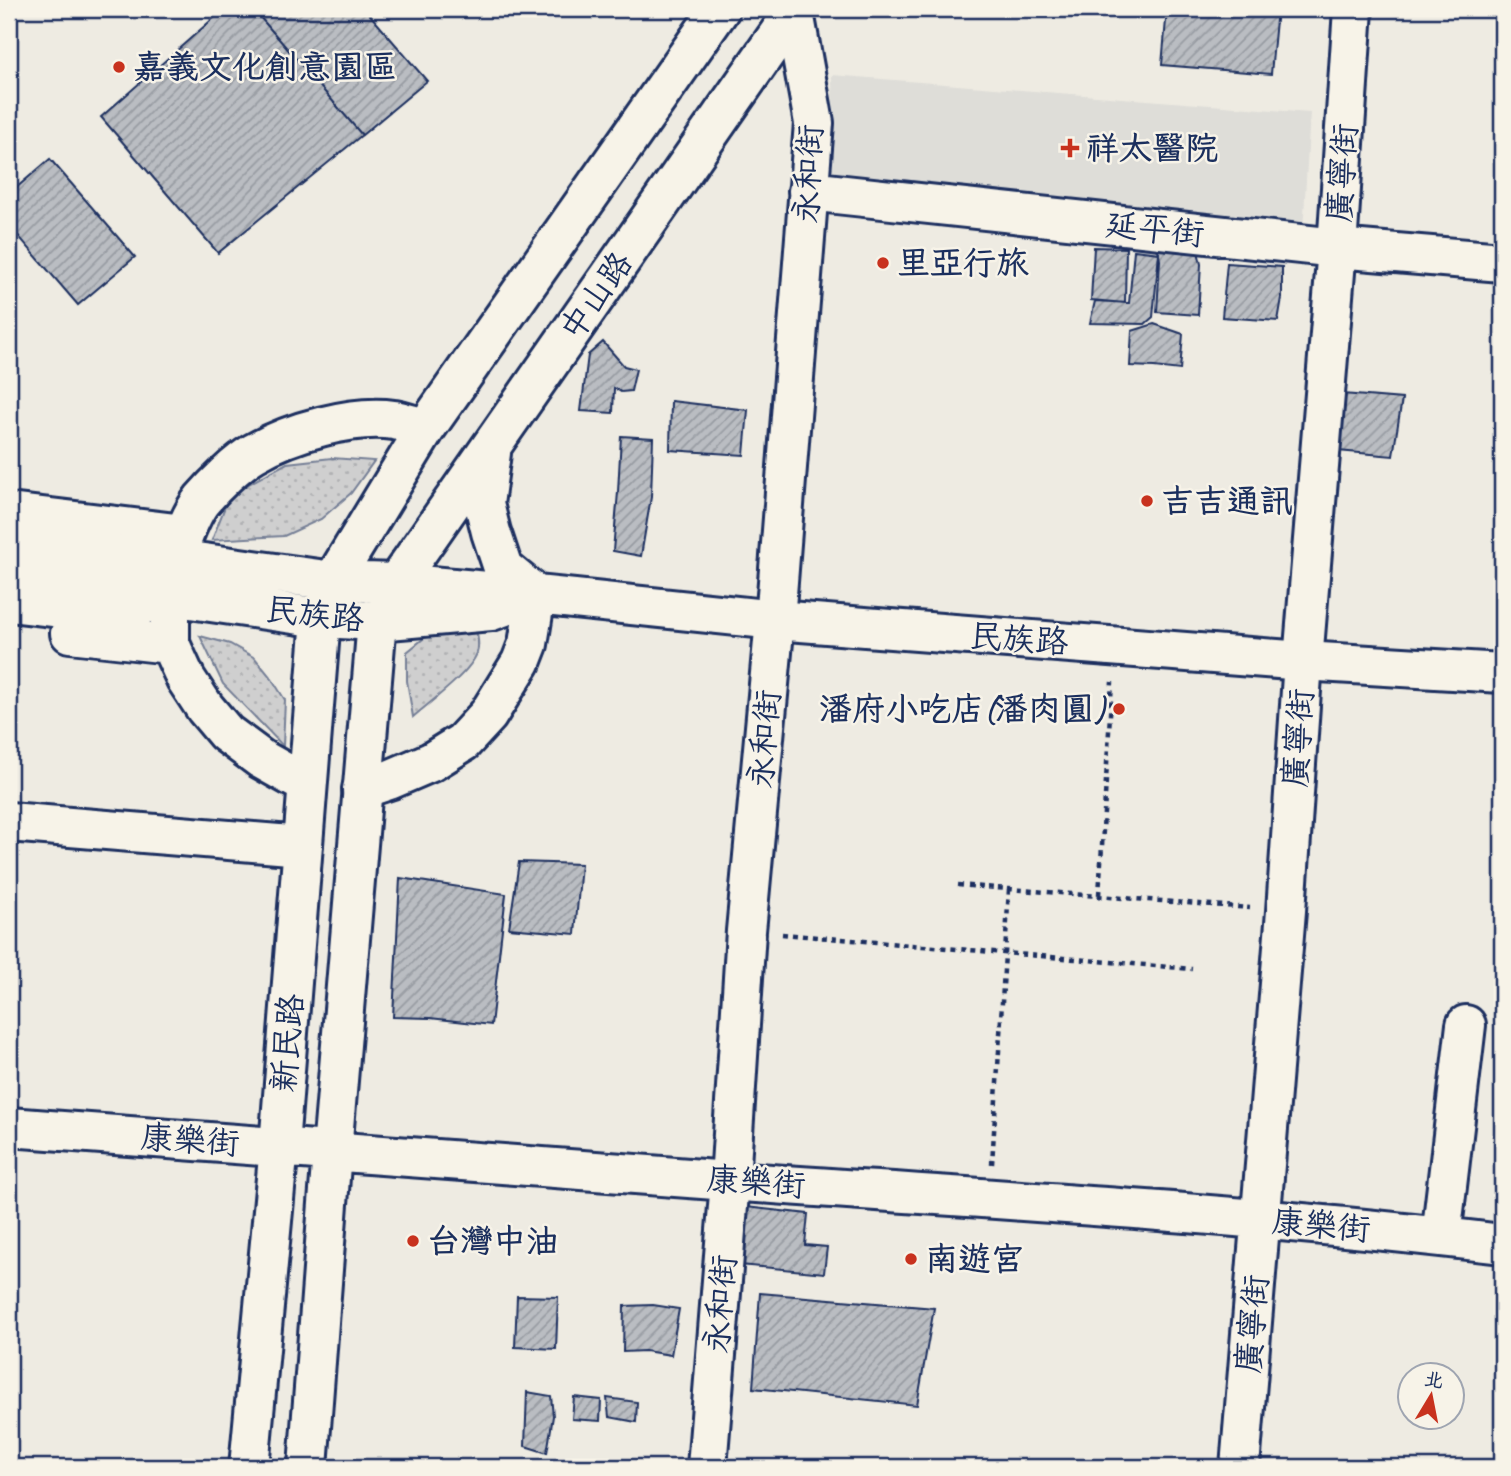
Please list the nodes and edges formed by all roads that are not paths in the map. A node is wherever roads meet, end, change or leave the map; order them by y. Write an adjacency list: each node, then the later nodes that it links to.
1 (720, 9): 7 (street, 中山路)
2 (1353, 9): 5 (street, 廣寧街)
3 (793, 10): 4 (street, 永和街); 8 (street, 中山路)
4 (808, 191): 5 (street, 延平街); 21 (street, 永和街)
5 (1336, 248): 6 (street, 延平街); 25 (street, 廣寧街)
6 (1502, 261)
7 (426, 428): 12 (street); 15 (street, 中山路)
8 (492, 445): 16 (street, 中山路); 17 (street)
9 (9, 513): 12 (street)
10 (9, 526): 13 (street)
11 (9, 546): 13 (street)
12 (180, 546): 13 (street); 15 (street, 民族路)
13 (106, 574): 14 (street); 18 (street, 民族路); 19 (street)
14 (9, 581)
15 (333, 581): 16 (street, 民族路); 20 (street, 中山路)
16 (396, 583): 17 (street, 民族路); 22 (street, 中山路)
17 (536, 595): 21 (street, 民族路); 22 (street, 民族路); 28 (street)
18 (170, 596): 20 (street, 民族路); 24 (street)
19 (9, 602)
20 (321, 618): 22 (street, 民族路); 27 (street, 新民路)
21 (775, 620): 25 (street, 民族路); 35 (street, 永和街)
22 (377, 621): 28 (street, 新民路)
23 (9, 626): 24 (street)
24 (170, 644): 27 (street)
25 (1303, 661): 26 (street, 民族路); 36 (street, 廣寧街)
26 (1502, 673)
27 (307, 785): 30 (street, 新民路)
28 (362, 789): 34 (street, 新民路)
29 (9, 822): 30 (street)
30 (303, 846): 33 (street, 新民路)
31 (1466, 1025): 37 (street)
32 (9, 1127): 33 (street, 康樂街)
33 (279, 1146): 34 (street, 康樂街); 39 (street, 新民路)
34 (332, 1151): 35 (street, 康樂街); 40 (street, 新民路)
35 (730, 1181): 36 (street, 康樂街); 41 (street, 永和街)
36 (1261, 1220): 37 (street, 康樂街); 42 (street, 廣寧街)
37 (1441, 1237): 38 (street, 康樂街)
38 (1502, 1244)
39 (249, 1467)
40 (308, 1467)
41 (707, 1467)
42 (1240, 1467)

